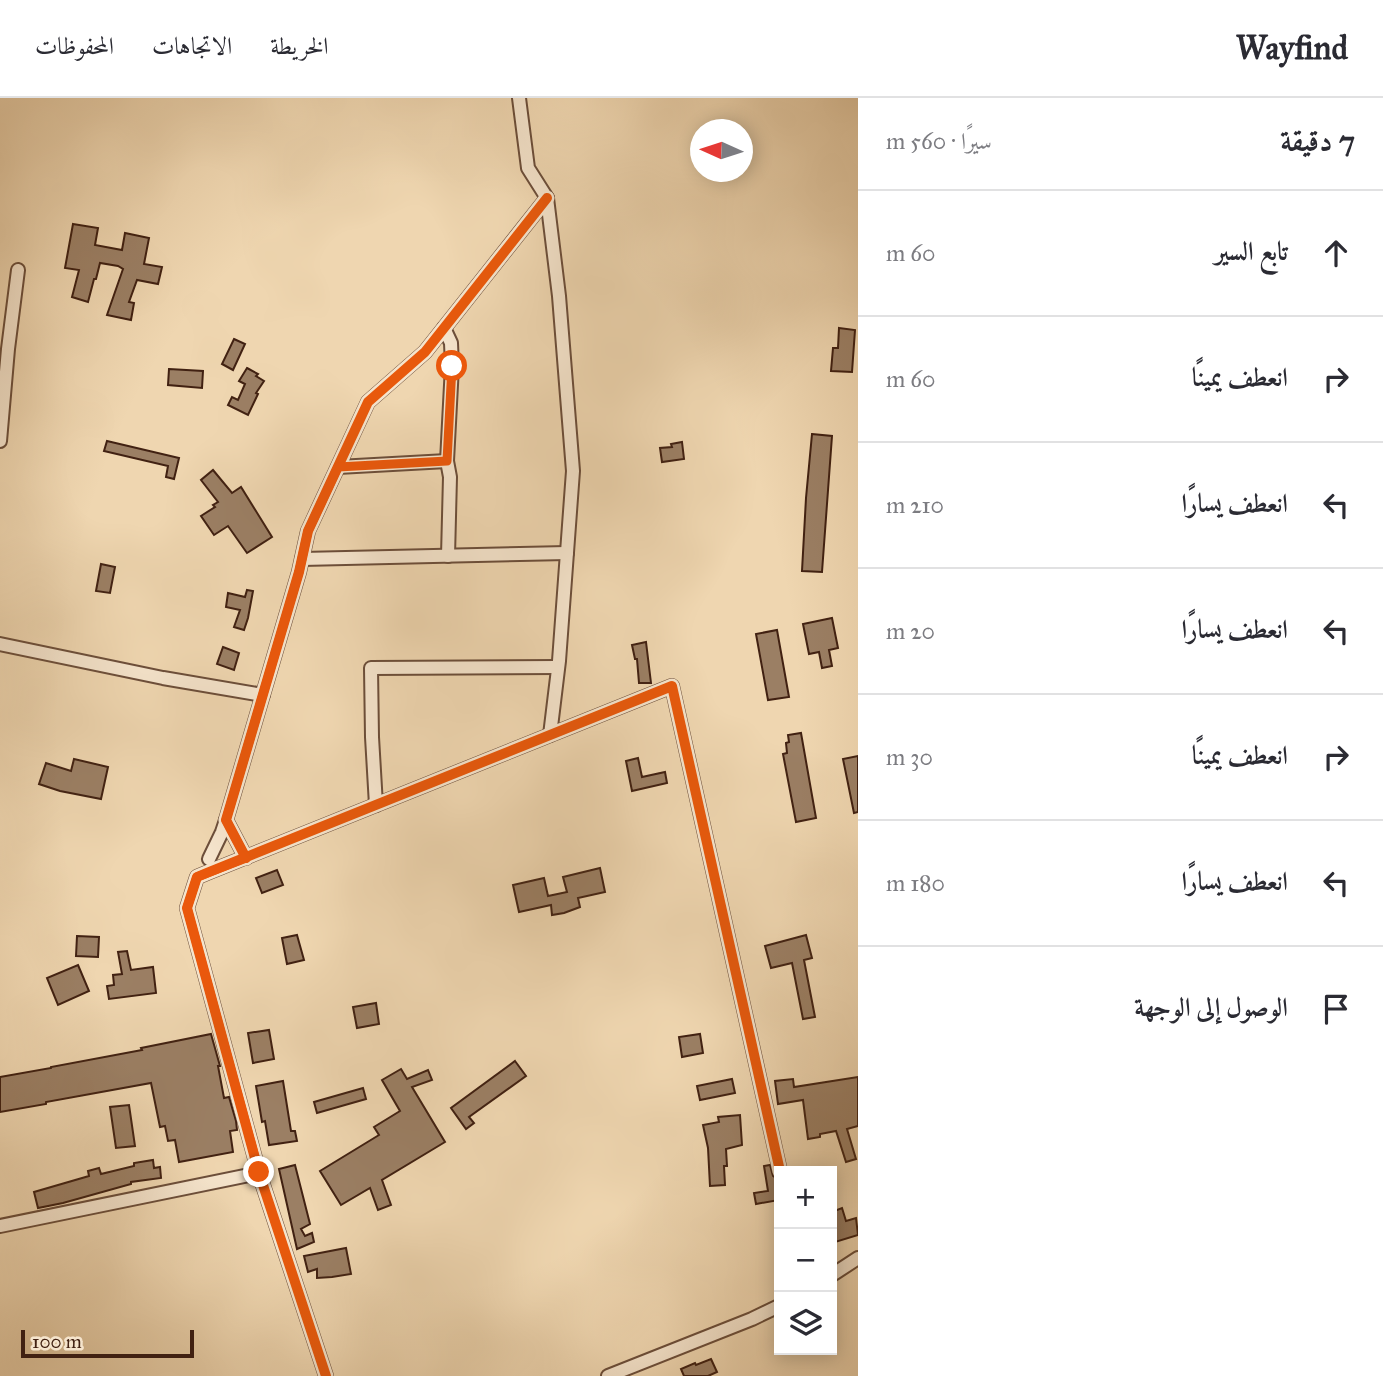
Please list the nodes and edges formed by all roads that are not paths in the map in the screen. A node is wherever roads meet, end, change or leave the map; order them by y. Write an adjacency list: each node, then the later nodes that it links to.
1 (519, 98): 2 (street)
2 (547, 198): 4 (street); 8 (street)
3 (18, 270): 5 (street)
4 (443, 328): 6 (street); 7 (street)
5 (0, 441)
6 (447, 461): 7 (street); 9 (street)
7 (338, 467): 10 (street)
8 (567, 553): 9 (street); 12 (street)
9 (448, 556): 10 (street)
10 (302, 559): 13 (street)
11 (0, 644): 13 (street)
12 (558, 667): 14 (street); 15 (street)
13 (262, 695): 16 (street)
14 (550, 735): 15 (street); 19 (street)
15 (376, 805): 17 (street)
16 (226, 820): 17 (street); 18 (street)
17 (246, 858): 20 (street)
18 (209, 859)
19 (779, 1166)
20 (259, 1172): 21 (street); 25 (street)
21 (0, 1226)
22 (858, 1258): 23 (street)
23 (837, 1272)
24 (774, 1308): 26 (street)
25 (326, 1376)
26 (610, 1376)

